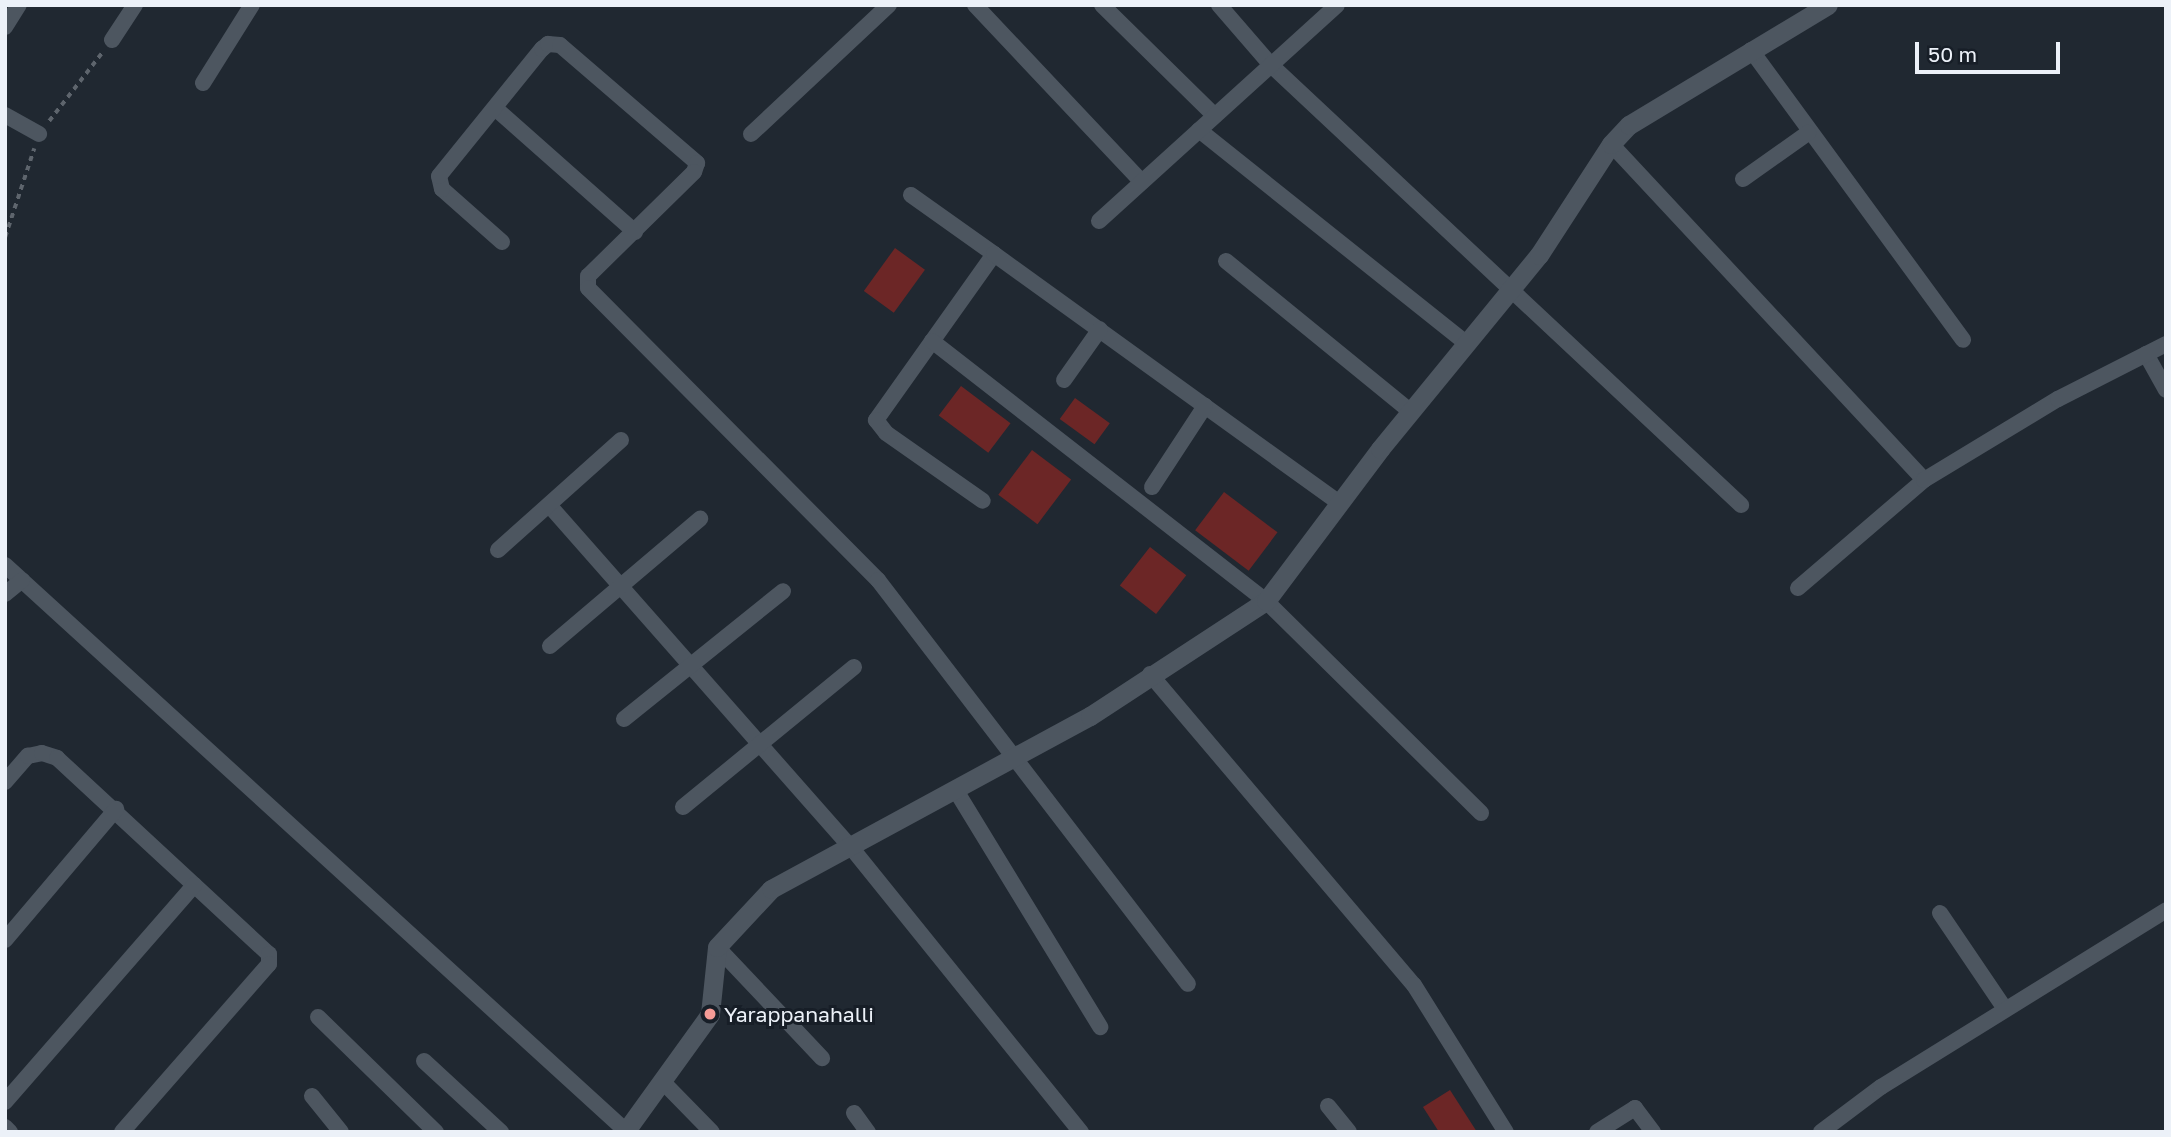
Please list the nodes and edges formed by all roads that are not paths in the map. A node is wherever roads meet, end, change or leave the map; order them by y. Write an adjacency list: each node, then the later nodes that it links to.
1 (19, 5): 10 (street)
2 (135, 5): 11 (street)
3 (252, 5): 14 (street)
4 (889, 5): 21 (street)
5 (975, 5): 24 (street)
6 (1102, 5): 17 (street)
7 (1219, 5): 13 (street)
8 (1337, 5): 13 (street)
9 (1828, 5): 12 (street)
10 (5, 27)
11 (112, 40)
12 (1751, 50): 19 (street); 22 (street)
13 (1271, 65): 17 (street); 31 (street)
14 (203, 83)
15 (495, 108): 27 (street); 27 (street); 28 (street)
16 (5, 115): 20 (street)
17 (1215, 116): 18 (street)
18 (1199, 130): 24 (street); 35 (street)
19 (1808, 133): 23 (street); 33 (street)
20 (39, 134)
21 (751, 134)
22 (1611, 144): 31 (street); 43 (street)
23 (1744, 179)
24 (1142, 183): 26 (street)
25 (911, 195): 29 (street)
26 (1099, 221)
27 (635, 232): 64 (street)
28 (502, 242)
29 (994, 254): 32 (street); 34 (street)
30 (1226, 261): 41 (street)
31 (1512, 287): 35 (street); 48 (street)
32 (1100, 329): 38 (street); 40 (street)
33 (1963, 340)
34 (932, 341): 45 (street); 57 (street)
35 (1466, 343): 41 (street)
36 (2166, 345): 37 (street)
37 (2146, 354): 39 (street); 43 (street)
38 (1064, 380)
39 (2166, 390)
40 (1205, 406): 44 (street); 46 (street)
41 (1410, 411): 46 (street)
42 (621, 440): 47 (street)
43 (1924, 480): 54 (street)
44 (1152, 487)
45 (982, 501)
46 (1339, 503): 57 (street)
47 (549, 505): 50 (street); 53 (street)
48 (1741, 505)
49 (700, 519): 53 (street)
50 (498, 550)
51 (5, 565): 52 (street)
52 (22, 580): 56 (street); 88 (street)
53 (621, 586): 58 (street); 59 (street)
54 (1798, 588)
55 (783, 590): 59 (street)
56 (5, 594)
57 (1266, 601): 61 (street); 69 (street)
58 (550, 646)
59 (691, 665): 62 (street); 63 (street)
60 (854, 667): 63 (street)
61 (1150, 674): 64 (street); 98 (street)
62 (624, 719)
63 (760, 744): 67 (street); 70 (street)
64 (1016, 756): 66 (street); 76 (street)
65 (5, 782): 68 (street)
66 (955, 789): 70 (street); 79 (street)
67 (682, 807)
68 (116, 809): 71 (street); 74 (street)
69 (1481, 813)
70 (850, 846): 75 (street); 96 (street)
71 (194, 885): 84 (street); 90 (street)
72 (2166, 910): 77 (street)
73 (1940, 913): 77 (street)
74 (5, 940)
75 (717, 947): 80 (street); 82 (street)
76 (1188, 984)
77 (2005, 1009): 101 (street)
78 (318, 1017): 92 (street)
79 (1100, 1027)
80 (822, 1058)
81 (424, 1061): 93 (street)
82 (662, 1081): 88 (street); 94 (street)
83 (312, 1096): 91 (street)
84 (5, 1102)
85 (1328, 1106): 97 (street)
86 (854, 1113): 95 (street)
87 (5, 1127): 89 (street)
88 (625, 1131)
89 (10, 1132)
90 (122, 1132)
91 (341, 1132)
92 (436, 1132)
93 (501, 1132)
94 (712, 1132)
95 (868, 1132)
96 (1081, 1132)
97 (1349, 1132)
98 (1506, 1132)
99 (1597, 1132): 100 (street)
100 (1653, 1132)
101 (1821, 1132)

